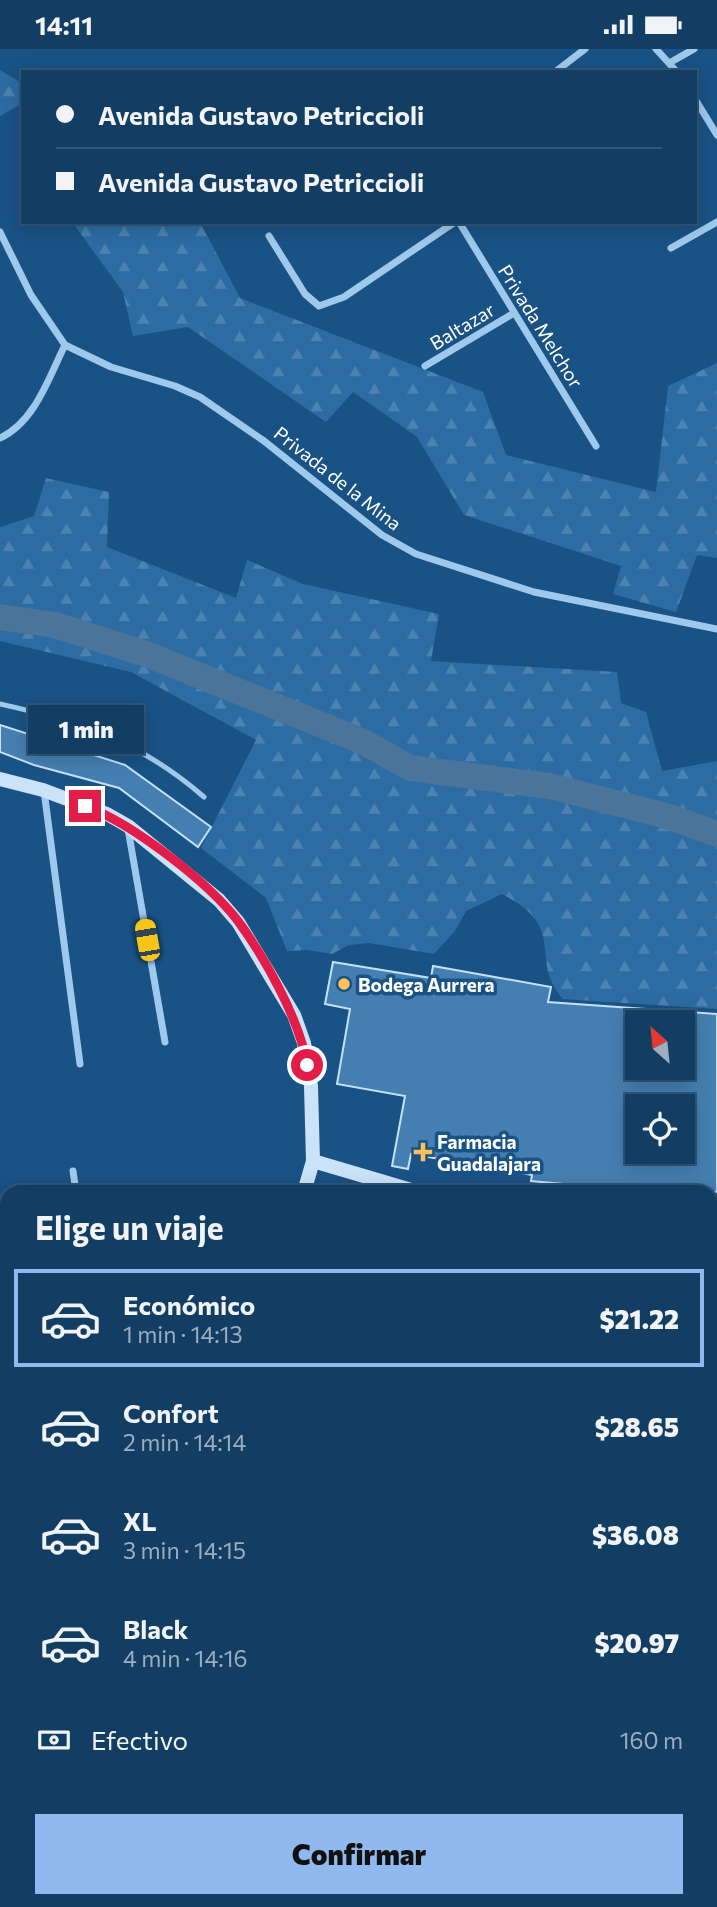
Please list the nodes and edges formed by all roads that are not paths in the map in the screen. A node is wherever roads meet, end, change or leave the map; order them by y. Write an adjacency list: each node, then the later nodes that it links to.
1 (584, 49): 5 (street)
2 (656, 49): 4 (street)
3 (694, 49): 4 (street)
4 (671, 62): 6 (street)
5 (558, 70)
6 (676, 70)
7 (697, 102): 8 (street)
8 (717, 135)
9 (717, 222): 14 (street)
10 (454, 224): 13 (street)
11 (458, 224): 15 (street, Privada Melchor)
12 (0, 232): 16 (street)
13 (269, 236)
14 (671, 249)
15 (514, 313): 17 (street, Baltazar); 19 (street, Privada Melchor)
16 (65, 345): 18 (street); 20 (street, Privada de la Mina)
17 (425, 366)
18 (0, 437)
19 (596, 446)
20 (717, 629)
21 (0, 704): 24 (lane)
22 (0, 779): 23 (street)
23 (43, 790): 25 (street); 27 (street)
24 (204, 797)
25 (128, 826): 26 (street); 28 (street)
26 (164, 1042)
27 (80, 1064)
28 (313, 1161): 31 (street); 32 (street)
29 (73, 1171): 30 (street)
30 (75, 1185)
31 (306, 1185)
32 (394, 1185)

